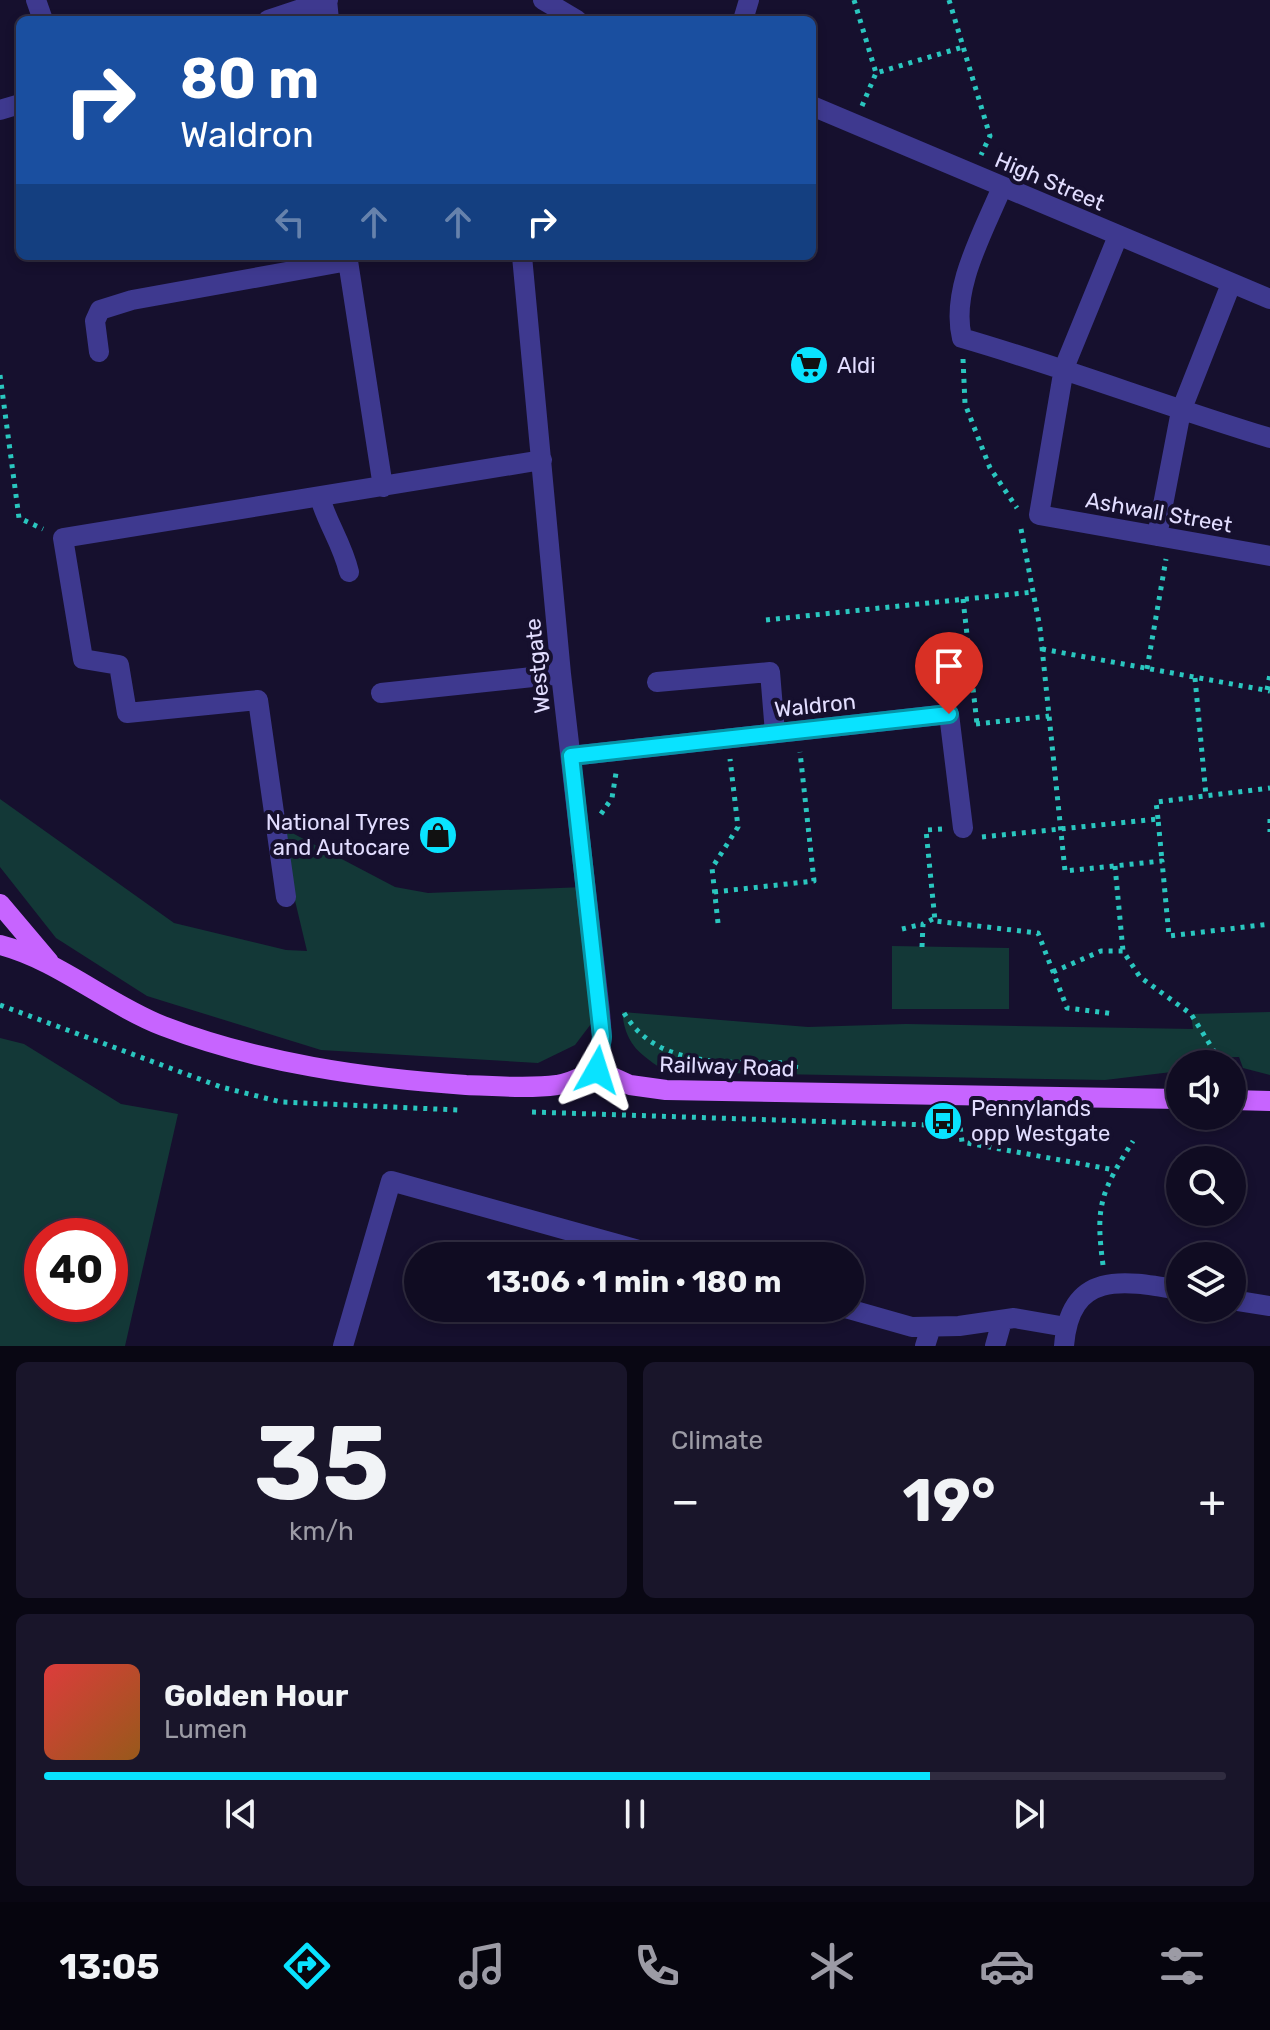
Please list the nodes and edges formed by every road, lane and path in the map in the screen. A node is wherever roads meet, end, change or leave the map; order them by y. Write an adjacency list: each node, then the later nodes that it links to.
1 (327, 0): 5 (street)
2 (543, 0): 6 (street)
3 (854, 0): 8 (path)
4 (949, 0): 7 (path)
5 (280, 16)
6 (570, 16)
7 (963, 47): 8 (path); 11 (path)
8 (876, 73): 10 (path)
9 (816, 108): 10 (street, High Street)
10 (855, 124): 11 (street, High Street)
11 (973, 174): 12 (street, High Street)
12 (1002, 187): 13 (street, High Street); 17 (street)
13 (1118, 236): 15 (street, High Street); 19 (street)
14 (522, 260): 23 (street, Westgate)
15 (1231, 284): 16 (street, High Street); 21 (street)
16 (1270, 299)
17 (962, 338): 19 (street); 30 (path)
18 (99, 352): 24 (street)
19 (1064, 368): 21 (street); 26 (street, Ashwall Street)
20 (0, 375): 27 (path)
21 (1181, 411): 22 (street); 26 (street)
22 (1270, 438)
23 (542, 460): 24 (street); 35 (street, Westgate)
24 (383, 487): 25 (street)
25 (320, 498): 27 (street); 29 (street)
26 (1163, 537): 28 (street, Ashwall Street); 34 (path)
27 (63, 538): 60 (street)
28 (1270, 556)
29 (349, 572)
30 (1033, 592): 31 (path); 33 (path)
31 (963, 599): 32 (path); 42 (path)
32 (766, 620)
33 (1042, 649): 34 (path); 41 (path)
34 (1147, 669): 37 (path)
35 (561, 674): 40 (street); 48 (street, Westgate)
36 (1270, 674): 39 (path)
37 (1195, 678): 39 (path); 50 (path)
38 (657, 682): 45 (street)
39 (1269, 690)
40 (381, 693)
41 (1049, 716): 42 (path); 55 (path)
42 (977, 724): 43 (path)
43 (951, 727): 44 (street, Waldron); 54 (street)
44 (798, 731): 45 (street, Waldron); 59 (path)
45 (775, 733): 46 (street, Waldron)
46 (727, 739): 47 (street, Waldron); 59 (path)
47 (614, 751): 48 (street, Waldron); 51 (path)
48 (571, 756): 75 (street, Westgate)
49 (1270, 788): 50 (path)
50 (1206, 796): 52 (path)
51 (598, 818)
52 (1158, 819): 55 (path); 57 (path)
53 (1270, 819): 56 (path)
54 (963, 828): 55 (path); 62 (path)
55 (1060, 828): 58 (path)
56 (1270, 832)
57 (1162, 861): 58 (path); 65 (path)
58 (1115, 866): 69 (path)
59 (714, 892): 63 (path)
60 (286, 897)
61 (0, 904): 70 (main road)
62 (935, 918): 64 (path); 71 (path)
63 (718, 923)
64 (923, 924): 66 (path); 68 (path)
65 (1270, 924)
66 (902, 929)
67 (0, 945): 70 (main road)
68 (922, 947)
69 (1123, 951): 71 (path); 74 (path)
70 (59, 972): 75 (main road)
71 (1053, 972): 73 (path)
72 (622, 1009): 76 (path)
73 (1115, 1014)
74 (1213, 1050)
75 (597, 1070): 76 (main road, Railway Road)
76 (794, 1092): 77 (main road, Railway Road); 80 (path)
77 (1166, 1099)
78 (1246, 1100): 79 (main road)
79 (1270, 1101)
80 (793, 1121)
81 (1133, 1141): 83 (path)
82 (610, 1242): 91 (street)
83 (1106, 1282): 84 (street); 90 (street)
84 (1166, 1287)
85 (1246, 1302): 86 (street)
86 (1270, 1306)
87 (864, 1313): 89 (street)
88 (1002, 1321): 89 (street); 90 (street); 92 (street)
89 (928, 1336)
90 (1065, 1337)
91 (343, 1346)
92 (995, 1346)

